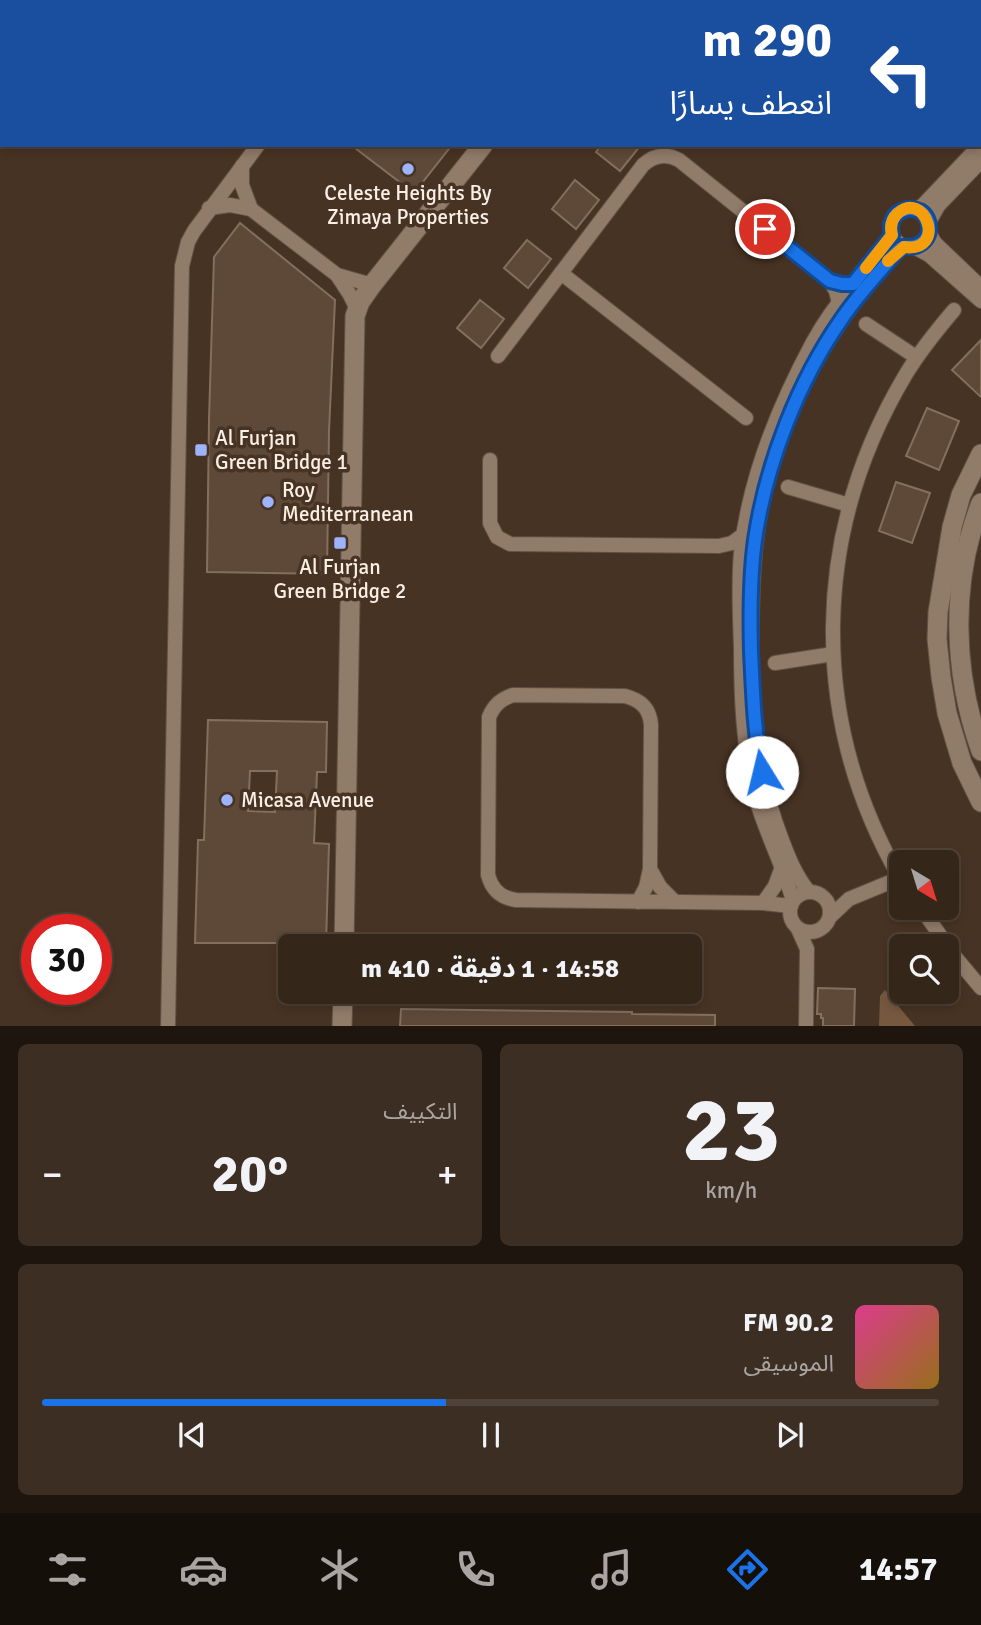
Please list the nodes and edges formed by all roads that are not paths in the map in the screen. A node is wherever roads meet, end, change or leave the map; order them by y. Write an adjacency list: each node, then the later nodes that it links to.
1 (256, 147): 5 (street)
2 (481, 147): 17 (street)
3 (978, 147): 9 (street)
4 (981, 160): 6 (street)
5 (242, 166): 7 (street); 8 (street)
6 (976, 172): 10 (street)
7 (209, 208): 8 (street); 58 (street)
8 (250, 209): 14 (street)
9 (917, 210): 10 (street); 11 (street)
10 (929, 228): 12 (street); 18 (street)
11 (892, 235): 12 (street); 16 (street)
12 (909, 247): 19 (street); 43 (street)
13 (561, 273): 15 (street); 24 (street); 26 (street)
14 (337, 275): 17 (street); 21 (street)
15 (830, 281): 16 (street); 20 (street)
16 (853, 284): 20 (street)
17 (372, 285): 21 (street)
18 (981, 287)
19 (981, 301)
20 (839, 303): 32 (street)
21 (357, 309): 54 (street)
22 (954, 310): 25 (street)
23 (866, 324): 25 (street)
24 (498, 356)
25 (916, 357): 31 (street)
26 (746, 418)
27 (981, 454): 38 (street)
28 (490, 460): 33 (street)
29 (788, 487): 31 (street)
30 (981, 503): 37 (street)
31 (849, 505): 35 (street)
32 (743, 535): 33 (street); 34 (street)
33 (719, 546): 34 (street)
34 (740, 564): 40 (street)
35 (833, 654): 36 (street); 39 (street)
36 (775, 663)
37 (981, 751)
38 (981, 803)
39 (889, 857)
40 (782, 867): 48 (street); 49 (street)
41 (650, 869): 46 (street); 46 (street); 47 (street)
42 (889, 884): 45 (street)
43 (809, 892): 44 (street); 49 (street)
44 (826, 899): 45 (street); 50 (street)
45 (849, 899): 50 (street)
46 (638, 902): 47 (street)
47 (675, 902): 48 (street)
48 (763, 903): 49 (street)
49 (792, 904): 52 (street)
50 (831, 916): 53 (street)
51 (929, 920): 56 (street)
52 (798, 929): 53 (street); 55 (street)
53 (818, 931): 55 (street)
54 (344, 934)
55 (807, 949): 60 (street)
56 (981, 988)
57 (343, 1004): 59 (street)
58 (168, 1026)
59 (342, 1026)
60 (806, 1026)

